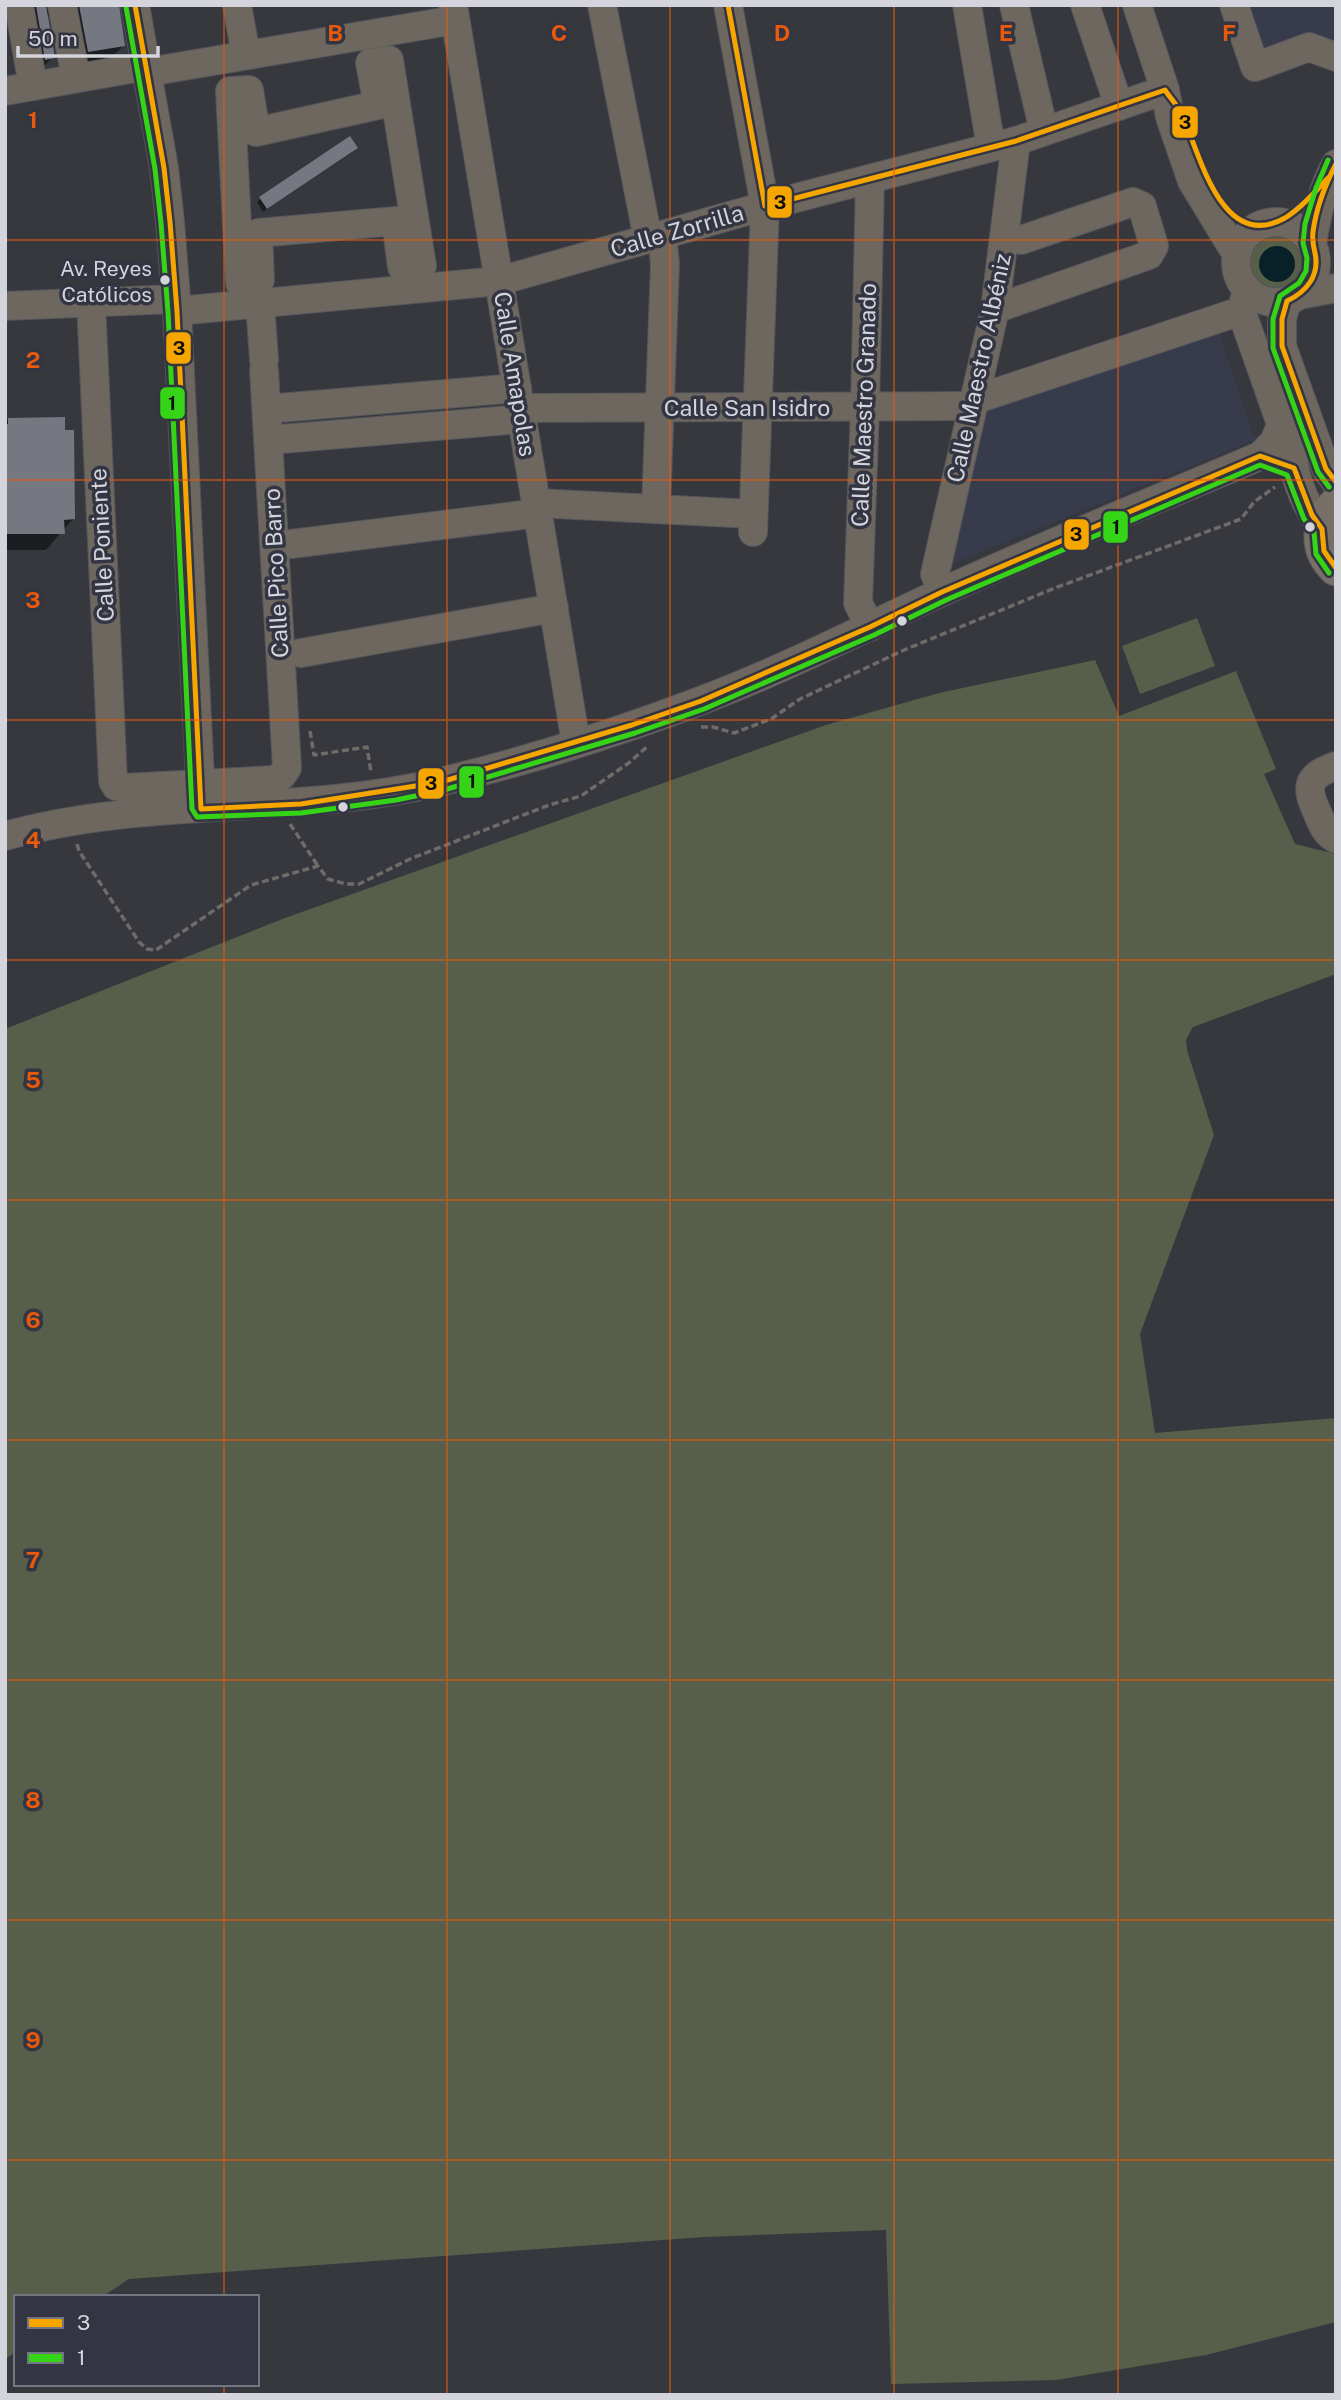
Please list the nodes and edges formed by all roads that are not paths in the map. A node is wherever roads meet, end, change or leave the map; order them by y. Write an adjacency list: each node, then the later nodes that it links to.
1 (19, 5): 20 (street)
2 (62, 5): 19 (street)
3 (80, 5): 19 (street)
4 (237, 5): 15 (street)
5 (602, 5): 35 (street)
6 (728, 5): 31 (street)
7 (967, 5): 27 (street, Calle Maestro Albéniz)
8 (1085, 5): 24 (street)
9 (1137, 5): 22 (street)
10 (1234, 5): 16 (street)
11 (141, 6): 18 (street)
12 (1022, 8): 26 (street)
13 (454, 13): 14 (street); 40 (street, Calle Amapolas)
14 (374, 34): 15 (street); 17 (street)
15 (240, 56): 18 (street); 23 (street)
16 (1336, 57)
17 (379, 62): 23 (street); 25 (street); 39 (street)
18 (147, 69): 19 (street); 46 (street)
19 (85, 77): 20 (street)
20 (33, 86): 21 (street)
21 (5, 90)
22 (1166, 90): 24 (street, Calle Zorrilla); 33 (street); 37 (street)
23 (237, 91): 28 (street); 42 (street)
24 (1119, 106): 26 (street, Calle Zorrilla)
25 (389, 116): 28 (street); 32 (street)
26 (1044, 131): 27 (street, Calle Zorrilla)
27 (1003, 144): 30 (street, Calle Zorrilla); 36 (street, Calle Maestro Albéniz)
28 (240, 146): 34 (street)
29 (1332, 171): 33 (street); 38 (street)
30 (870, 179): 31 (street, Calle Zorrilla); 51 (street, Calle Maestro Granado)
31 (765, 206): 35 (street, Calle Zorrilla); 54 (street)
32 (407, 215): 34 (street); 39 (street)
33 (1268, 224): 37 (street); 38 (street)
34 (245, 228): 42 (street)
35 (655, 237): 40 (street, Calle Zorrilla); 53 (street)
36 (1005, 237): 48 (street, Calle Maestro Albéniz); 48 (street)
37 (1237, 255): 44 (street)
38 (1321, 259): 43 (street)
39 (418, 278): 40 (street, Calle Zorrilla); 42 (street, Calle Zorrilla); 42 (street)
40 (499, 281): 50 (street, Calle Amapolas)
41 (1336, 288): 43 (street)
42 (252, 296): 46 (street, Calle Zorrilla); 71 (street, Calle Pico Barro)
43 (1293, 298): 44 (street); 59 (street)
44 (1244, 300): 49 (street, Calle San Isidro); 55 (street)
45 (91, 302): 46 (street, Calle Zorrilla); 47 (street, Calle Zorrilla); 71 (street, Calle Poniente)
46 (177, 305): 71 (street)
47 (5, 306)
48 (995, 309): 49 (street, Calle Maestro Albéniz)
49 (973, 403): 51 (street, Calle San Isidro); 65 (street, Calle Maestro Albéniz)
50 (520, 405): 52 (street); 53 (street, Calle San Isidro); 56 (street); 60 (street, Calle Amapolas)
51 (865, 407): 54 (street, Calle San Isidro); 67 (street, Calle Maestro Granado)
52 (278, 408)
53 (660, 408): 54 (street, Calle San Isidro); 61 (street)
54 (758, 408): 61 (street)
55 (1282, 423): 57 (street); 58 (street)
56 (281, 439)
57 (1260, 456): 58 (street); 65 (street)
58 (1286, 477): 62 (street)
59 (1336, 482)
60 (537, 508): 61 (street); 63 (street); 66 (street, Calle Amapolas)
61 (656, 508)
62 (1329, 517): 64 (main road)
63 (291, 544)
64 (1336, 568)
65 (942, 592): 67 (street)
66 (554, 608): 68 (street); 69 (street, Calle Amapolas)
67 (870, 627): 69 (street)
68 (301, 653)
69 (576, 743): 71 (street)
70 (1336, 766): 73 (street)
71 (201, 796): 72 (street)
72 (5, 835)
73 (1336, 839)

